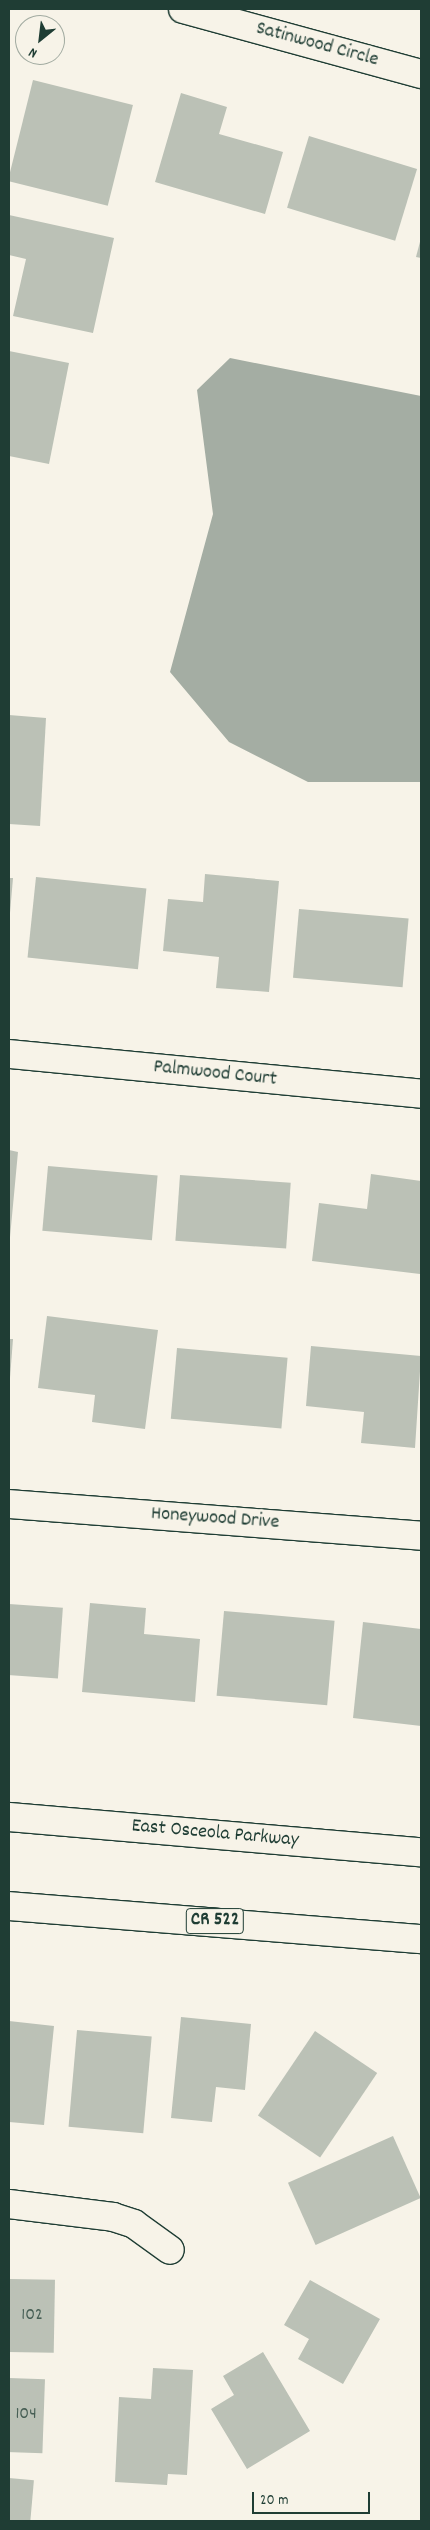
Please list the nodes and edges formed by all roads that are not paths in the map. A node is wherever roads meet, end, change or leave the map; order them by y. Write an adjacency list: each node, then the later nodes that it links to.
1 (183, 9): 2 (street, Satinwood Circle)
2 (421, 74)
3 (9, 1054): 4 (street, Palmwood Court)
4 (421, 1094)
5 (9, 1504): 6 (street, Honeywood Drive)
6 (421, 1536)
7 (9, 1817): 8 (street, East Osceola Parkway)
8 (53, 1820): 9 (street); 10 (street, East Osceola Parkway)
9 (9, 1836)
10 (421, 1852)
11 (9, 1906): 12 (street, CR 522)
12 (421, 1939)
13 (9, 2204): 14 (street)
14 (170, 2250)

